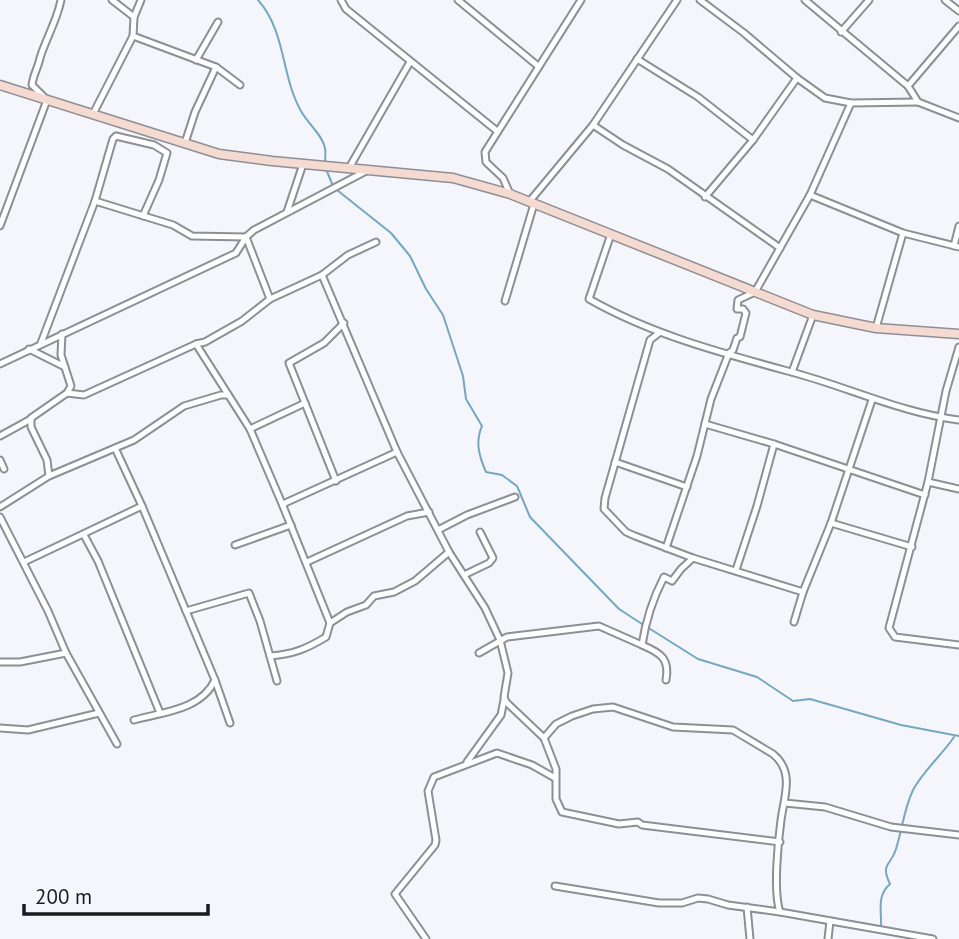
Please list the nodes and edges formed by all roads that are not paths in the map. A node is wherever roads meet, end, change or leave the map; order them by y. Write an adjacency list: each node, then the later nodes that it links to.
1 (61, 0): 27 (street)
2 (112, 0): 13 (street)
3 (141, 0): 13 (street)
4 (341, 0): 20 (street)
5 (458, 0): 21 (street)
6 (581, 0): 21 (street)
7 (677, 0): 18 (street)
8 (700, 0): 23 (street)
9 (804, 0): 16 (street)
10 (869, 0): 16 (street)
11 (945, 0): 12 (street)
12 (959, 11)
13 (134, 17): 17 (street)
14 (218, 22): 19 (street)
15 (959, 26): 26 (street)
16 (841, 32): 26 (street)
17 (133, 36): 19 (street); 30 (street)
18 (636, 59): 32 (street); 35 (street)
19 (196, 60): 22 (street)
20 (410, 62): 33 (street); 39 (street)
21 (538, 66): 33 (street)
22 (216, 67): 25 (street); 36 (street)
23 (797, 78): 29 (street); 35 (street)
24 (0, 85): 27 (main road)
25 (240, 85)
26 (908, 86): 28 (street)
27 (47, 100): 30 (main road); 48 (street)
28 (918, 102): 29 (street); 31 (street)
29 (850, 103): 42 (street)
30 (93, 114): 34 (main road)
31 (959, 118)
32 (593, 125): 43 (street); 45 (street)
33 (497, 131): 41 (street)
34 (158, 135): 36 (main road); 37 (street)
35 (752, 140): 43 (street)
36 (185, 143): 38 (main road)
37 (154, 145): 44 (street); 47 (street)
38 (303, 164): 39 (main road); 46 (street)
39 (349, 169): 40 (main road)
40 (368, 170): 41 (main road); 46 (street)
41 (510, 194): 45 (main road)
42 (810, 195): 50 (street); 55 (street)
43 (705, 197): 55 (street)
44 (95, 201): 47 (street); 66 (street)
45 (531, 203): 51 (main road); 59 (street)
46 (287, 212): 52 (street)
47 (143, 216): 52 (street)
48 (0, 226)
49 (959, 226): 54 (street)
50 (903, 233): 54 (street); 62 (street)
51 (611, 234): 57 (main road); 63 (street)
52 (246, 237): 58 (street); 64 (street)
53 (376, 242): 56 (street)
54 (956, 247)
55 (780, 248): 57 (street)
56 (322, 275): 58 (street); 61 (street)
57 (755, 292): 60 (main road); 70 (street)
58 (270, 299): 67 (street)
59 (505, 301)
60 (813, 315): 62 (main road); 73 (street)
61 (344, 323): 77 (street); 86 (street)
62 (876, 328): 65 (main road)
63 (659, 333): 70 (street); 88 (street)
64 (62, 334): 66 (street); 72 (street)
65 (959, 334)
66 (41, 343): 69 (street)
67 (196, 344): 74 (street); 75 (street)
68 (959, 347): 78 (street)
69 (29, 349): 71 (street); 72 (street)
70 (729, 353): 73 (street); 81 (street)
71 (0, 364)
72 (65, 368): 74 (street)
73 (792, 372): 76 (street)
74 (70, 391): 79 (street)
75 (228, 395): 82 (street); 85 (street)
76 (872, 400): 78 (street); 89 (street)
77 (305, 403): 82 (street); 92 (street)
78 (940, 417): 80 (street); 93 (street)
79 (32, 418): 83 (street); 91 (street)
80 (959, 419)
81 (705, 424): 84 (street); 94 (street)
82 (250, 429): 99 (street)
83 (0, 436)
84 (774, 444): 89 (street); 115 (street)
85 (115, 448): 91 (street); 98 (street)
86 (397, 452): 92 (street); 101 (street)
87 (0, 460): 90 (street)
88 (615, 462): 94 (street); 110 (street)
89 (848, 468): 96 (street); 103 (street)
90 (4, 469)
91 (49, 476): 100 (street)
92 (336, 481): 99 (street)
93 (929, 482): 95 (street); 96 (street)
94 (687, 487): 110 (street)
95 (959, 489)
96 (925, 495): 109 (street)
97 (515, 497): 105 (street)
98 (142, 506): 107 (street); 118 (street)
99 (284, 506): 104 (street)
100 (0, 507)
101 (429, 512): 105 (street); 114 (street)
102 (0, 517): 113 (street)
103 (831, 523): 109 (street); 117 (street)
104 (291, 525): 108 (street); 114 (street)
105 (438, 530): 111 (street)
106 (480, 532): 116 (street)
107 (84, 535): 113 (street); 134 (street)
108 (235, 545)
109 (912, 547): 123 (street)
110 (666, 548): 112 (street)
111 (449, 552): 116 (street); 120 (street)
112 (694, 558): 115 (street); 122 (street)
113 (24, 562): 124 (street)
114 (307, 562): 120 (street)
115 (736, 570): 117 (street)
116 (464, 575): 121 (street)
117 (803, 592): 119 (street)
118 (186, 611): 127 (street); 129 (street)
119 (794, 622)
120 (330, 623): 127 (street)
121 (500, 640): 122 (street); 125 (street); 132 (street)
122 (642, 645): 130 (street)
123 (959, 645)
124 (66, 653): 128 (street); 133 (street)
125 (479, 653)
126 (0, 654): 128 (street)
127 (271, 656): 131 (street)
128 (2, 662)
129 (215, 680): 134 (street); 136 (street)
130 (666, 680)
131 (277, 681)
132 (504, 697): 138 (street); 140 (street)
133 (99, 713): 137 (street); 139 (street)
134 (160, 713): 135 (street)
135 (134, 720)
136 (230, 723)
137 (0, 728)
138 (544, 738): 141 (street); 142 (street)
139 (117, 744)
140 (466, 764): 141 (street); 149 (street)
141 (555, 778): 144 (street)
142 (785, 803): 143 (street); 144 (street)
143 (959, 835)
144 (780, 842): 147 (street)
145 (555, 886): 146 (street)
146 (747, 907): 147 (street); 150 (street)
147 (780, 912): 148 (street)
148 (830, 922): 151 (street); 152 (street)
149 (426, 939)
150 (750, 939)
151 (828, 939)
152 (932, 939)

